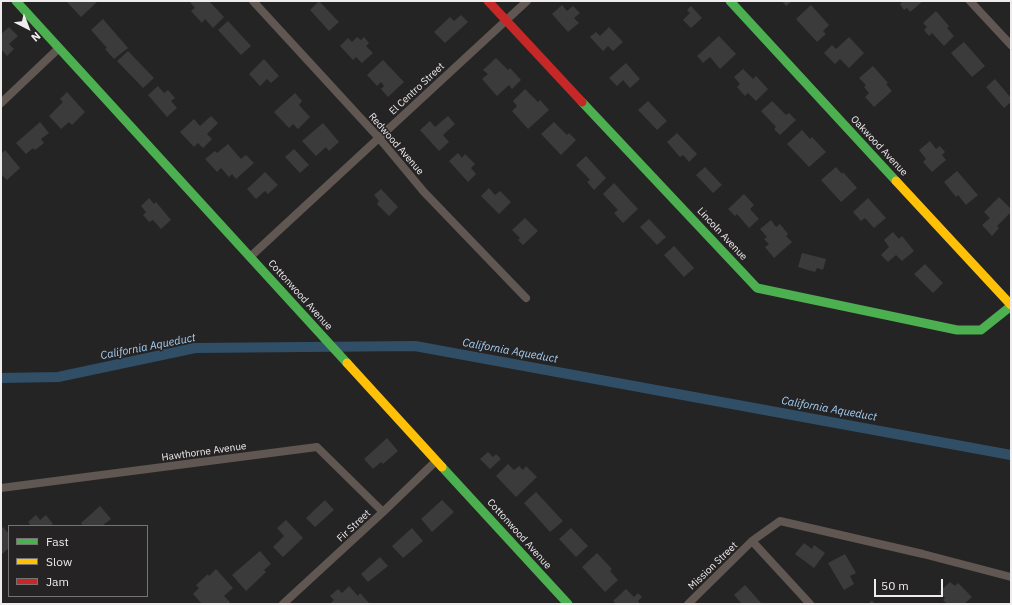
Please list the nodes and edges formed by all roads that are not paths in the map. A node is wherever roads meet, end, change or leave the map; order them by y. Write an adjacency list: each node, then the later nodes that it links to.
1 (16, 1): 9 (street, Cottonwood Avenue)
2 (253, 1): 11 (street, Redwood Avenue)
3 (488, 1): 7 (street, Lincoln Avenue)
4 (527, 1): 7 (street, El Centro Street)
5 (730, 1): 14 (street, Oakwood Avenue)
6 (970, 1): 8 (street)
7 (506, 20): 11 (street, El Centro Street); 14 (street, Lincoln Avenue)
8 (1011, 46)
9 (59, 48): 10 (street); 12 (street, Cottonwood Avenue)
10 (1, 103)
11 (379, 138): 12 (street, El Centro Street); 13 (street, Redwood Avenue)
12 (250, 257): 15 (street, Cottonwood Avenue)
13 (526, 298)
14 (1011, 306)
15 (436, 461): 17 (street, Fir Street); 21 (street, Cottonwood Avenue)
16 (1, 488): 17 (street, Hawthorne Avenue)
17 (383, 512): 20 (street, Fir Street)
18 (752, 541): 19 (street, Mission Street); 22 (street, Mission Street); 23 (street)
19 (1011, 577)
20 (283, 604)
21 (568, 604)
22 (688, 604)
23 (810, 604)

